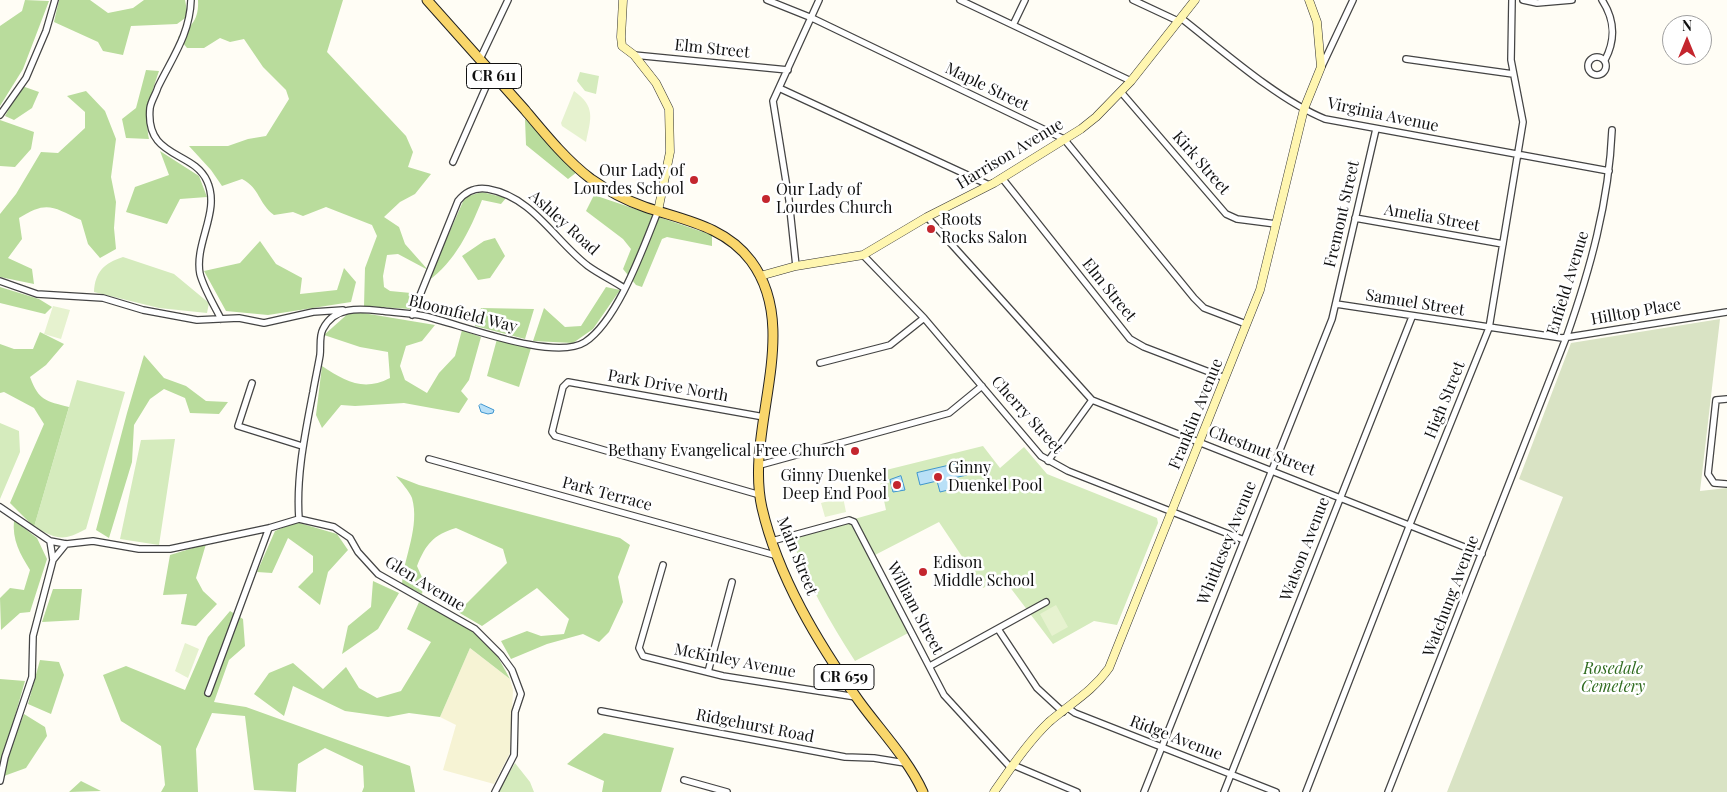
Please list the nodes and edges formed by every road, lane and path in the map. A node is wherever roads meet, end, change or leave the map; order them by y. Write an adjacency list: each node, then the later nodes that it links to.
1 (55, 0): 33 (street)
2 (192, 0): 59 (street)
3 (428, 0): 22 (main road, CR 611)
4 (508, 0): 22 (street)
5 (622, 0): 21 (street)
6 (767, 0): 18 (street, Maple Street)
7 (819, 0): 18 (street)
8 (960, 0): 20 (street)
9 (1025, 0): 20 (street)
10 (1133, 0): 19 (street, Virginia Avenue)
11 (1195, 0): 19 (street, Harrison Avenue)
12 (1309, 0): 25 (street, Franklin Avenue)
13 (1353, 0): 25 (street)
14 (1512, 0): 28 (street, High Street)
15 (1523, 0): 16 (street)
16 (1572, 0)
17 (1602, 0): 24 (street)
18 (812, 18): 26 (street); 36 (street, Maple Street)
19 (1180, 20): 29 (street, Harrison Avenue); 32 (street, Virginia Avenue)
20 (1012, 25): 29 (street)
21 (634, 55): 26 (street, Elm Street); 42 (street)
22 (480, 59): 27 (main road, CR 611)
23 (1406, 59): 28 (street)
24 (1605, 60)
25 (1321, 67): 32 (street, Franklin Avenue)
26 (788, 70): 30 (street)
27 (492, 73): 38 (street); 42 (main road, CR 611)
28 (1513, 74): 37 (street, High Street)
29 (1131, 81): 31 (street, Harrison Avenue)
30 (779, 88): 41 (street); 48 (street)
31 (1121, 92): 36 (street, Harrison Avenue); 45 (street, Kirk Street)
32 (1304, 109): 34 (street, Virginia Avenue); 45 (street, Franklin Avenue)
33 (0, 115)
34 (1376, 129): 37 (street, Virginia Avenue); 44 (street, Fremont Street)
35 (1612, 130): 39 (street, Enfield Avenue)
36 (1064, 139): 40 (street, Harrison Avenue); 60 (street, Maple Street)
37 (1517, 154): 39 (street, Virginia Avenue); 46 (street, High Street)
38 (453, 162)
39 (1609, 171): 62 (street, Enfield Avenue)
40 (1002, 178): 41 (street, Harrison Avenue); 64 (street, Elm Street)
41 (989, 185): 43 (street, Harrison Avenue)
42 (658, 211): 49 (main road, CR 611); 51 (street, Bloomfield Way)
43 (927, 217): 47 (street, Harrison Avenue); 68 (street, Chestnut Street)
44 (1355, 218): 46 (street, Amelia Street); 52 (street, Fremont Street)
45 (1276, 224): 60 (street, Franklin Avenue)
46 (1503, 244): 61 (street, High Street)
47 (863, 255): 48 (street, Harrison Avenue); 58 (street, Cherry Street)
48 (796, 266): 49 (street)
49 (760, 276): 70 (main road, Main Street / CR 659)
50 (0, 281): 59 (street, Bloomfield Way)
51 (624, 288): 56 (street, Bloomfield Way); 56 (street, Ashley Road)
52 (1336, 304): 57 (street, Samuel Street); 76 (street, Whittlesey Avenue)
53 (1727, 306): 55 (street)
54 (346, 310): 56 (street, Bloomfield Way); 59 (street, Bloomfield Way); 72 (street)
55 (1727, 312): 62 (street, Hilltop Place)
56 (412, 314)
57 (1412, 317): 61 (street, Samuel Street); 79 (street, Watson Avenue)
58 (924, 318): 63 (street); 66 (street, Cherry Street)
59 (221, 319)
60 (1246, 324): 64 (street, Franklin Avenue)
61 (1489, 328): 62 (street, Hilltop Place); 83 (street, High Street)
62 (1566, 338): 69 (street, Enfield Avenue)
63 (820, 363)
64 (1225, 378): 71 (street, Franklin Avenue)
65 (252, 383): 72 (street)
66 (982, 386): 74 (street, Cherry Street); 75 (street)
67 (1727, 399): 77 (street)
68 (1092, 400): 71 (street, Chestnut Street); 74 (street)
69 (1537, 410): 89 (street, Watchung Avenue)
70 (764, 417): 75 (main road, Main Street / CR 659); 78 (street, Park Drive North)
71 (1200, 442): 76 (street, Chestnut Street); 81 (street, Franklin Avenue)
72 (302, 446): 82 (street)
73 (428, 459): 90 (street, Park Terrace)
74 (1048, 461): 81 (street, Cherry Street)
75 (760, 465): 78 (main road, Main Street / CR 659)
76 (1271, 470): 79 (street, Chestnut Street); 85 (street, Whittlesey Avenue)
77 (1727, 484)
78 (760, 495): 86 (main road, Main Street / CR 659)
79 (1341, 497): 83 (street, Chestnut Street); 105 (street, Watson Avenue)
80 (0, 507): 87 (street)
81 (1172, 511): 85 (street, Cherry Street); 100 (street, Franklin Avenue)
82 (299, 519): 84 (street); 108 (street, Glen Avenue)
83 (1410, 524): 89 (street, Chestnut Street); 116 (street, High Street)
84 (270, 528): 88 (street); 98 (street)
85 (1244, 540): 102 (street, Whittlesey Avenue)
86 (772, 541): 90 (main road, Main Street / CR 659); 96 (street, William Street)
87 (50, 542): 88 (street); 91 (street)
88 (66, 544): 91 (street)
89 (1482, 554): 117 (street, Watchung Avenue)
90 (778, 556): 99 (main road, Main Street / CR 659)
91 (52, 560): 107 (street)
92 (663, 565): 97 (street, McKinley Avenue)
93 (732, 582): 97 (street)
94 (1046, 602): 95 (street)
95 (998, 629): 96 (street); 100 (street, Ridge Avenue)
96 (930, 666): 104 (street, William Street)
97 (708, 672): 99 (street, McKinley Avenue)
98 (208, 693)
99 (857, 697): 103 (main road, Main Street / CR 659)
100 (1065, 710): 102 (street, Ridge Avenue); 104 (street, Franklin Avenue)
101 (601, 711): 103 (street, Ridgehurst Road)
102 (1163, 747): 105 (street, Ridge Avenue); 113 (street, Whittlesey Avenue)
103 (905, 763): 110 (main road, Main Street / CR 659)
104 (1012, 767): 111 (street, Franklin Avenue); 112 (street, William Street)
105 (1232, 774): 114 (street, Watson Avenue); 115 (street, Ridge Avenue)
106 (684, 780): 109 (street)
107 (0, 781)
108 (495, 792)
109 (727, 792)
110 (923, 792)
111 (994, 792)
112 (1077, 792)
113 (1144, 792)
114 (1224, 792)
115 (1276, 792)
116 (1306, 792)
117 (1388, 792)

